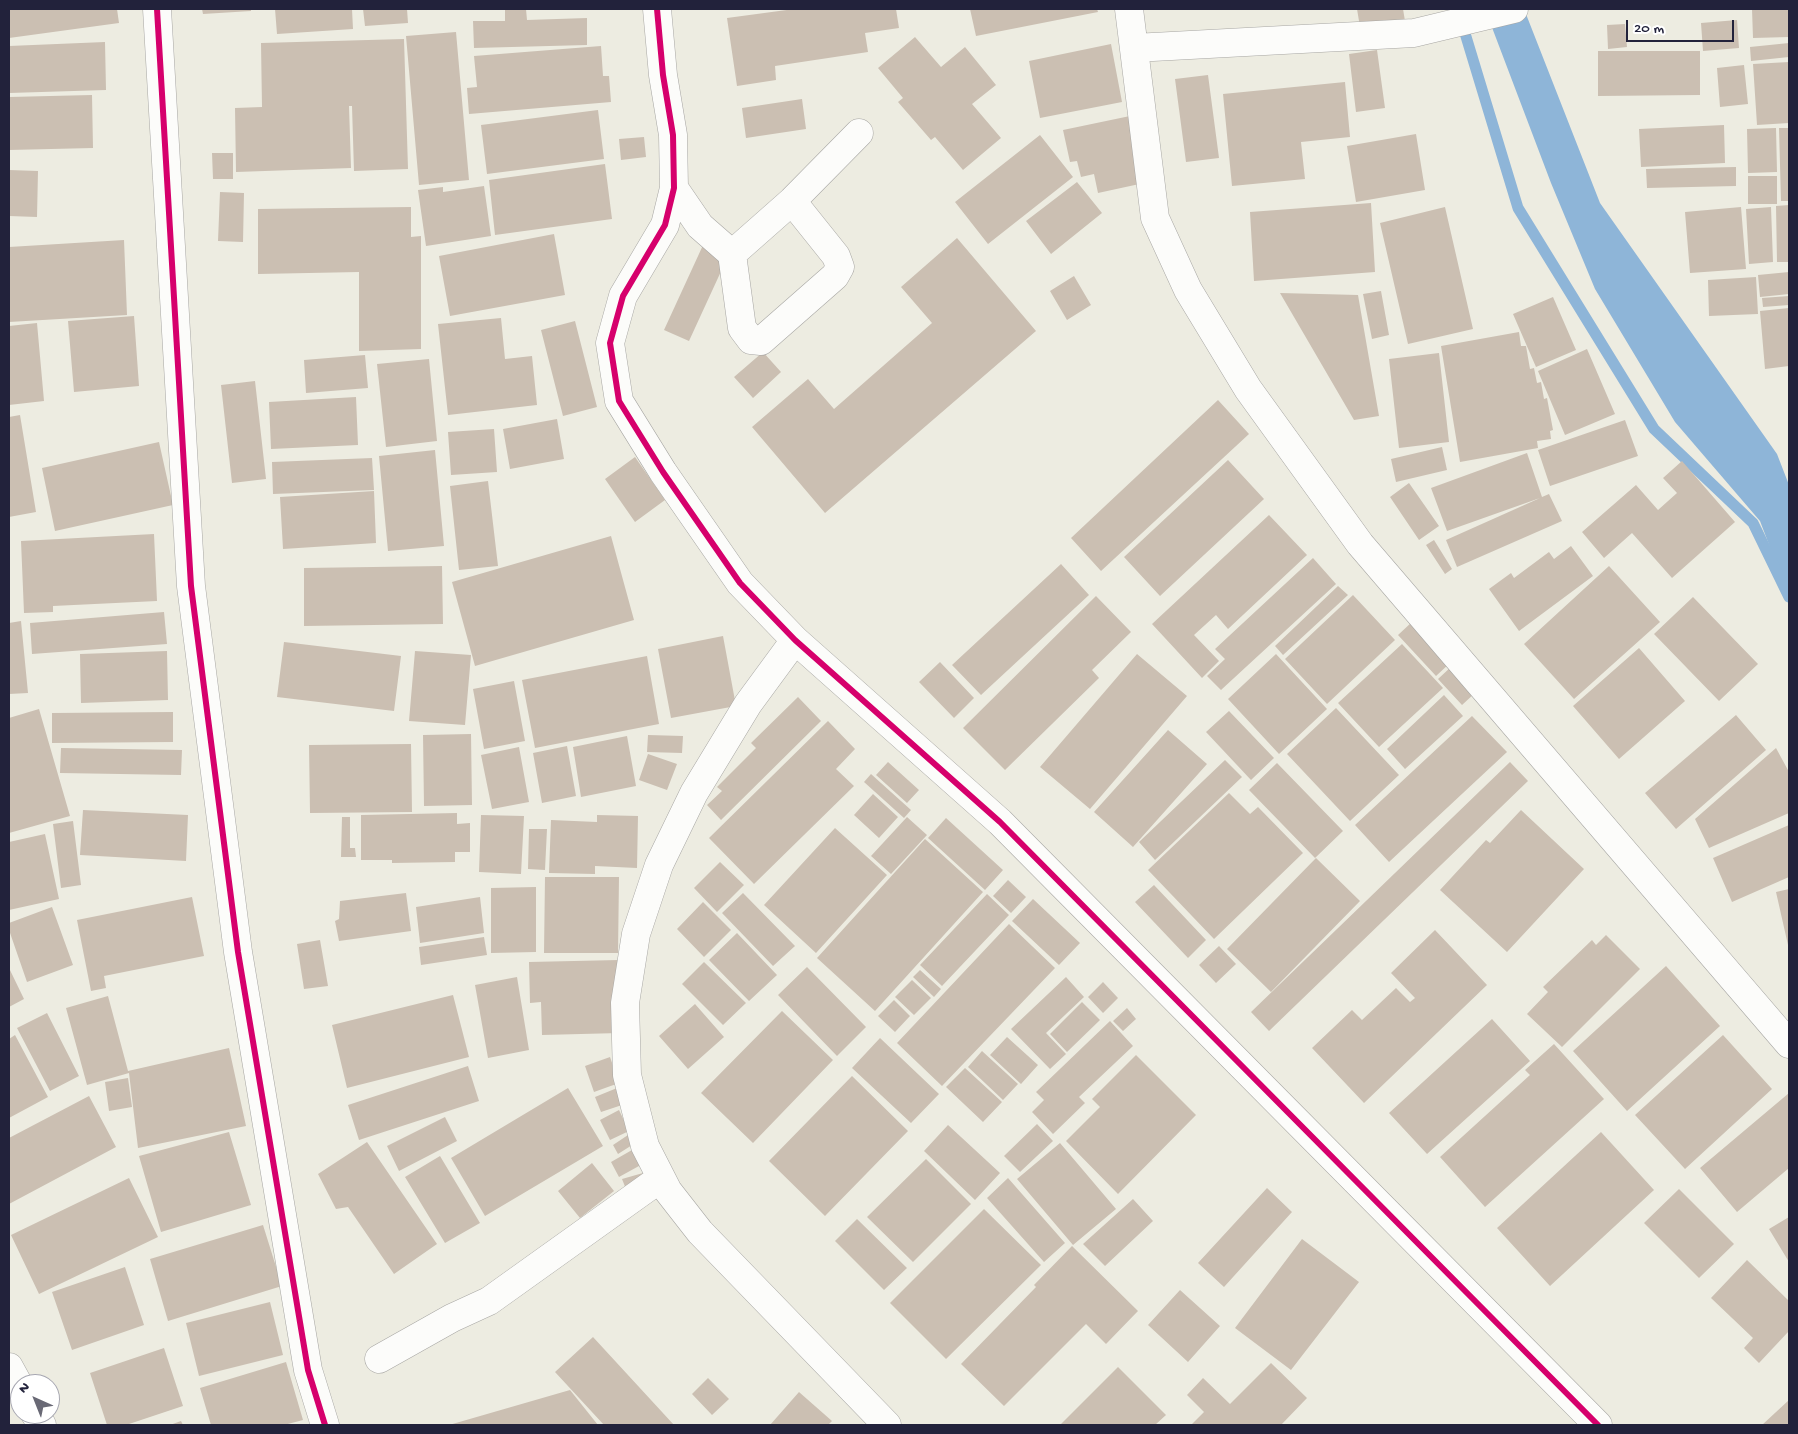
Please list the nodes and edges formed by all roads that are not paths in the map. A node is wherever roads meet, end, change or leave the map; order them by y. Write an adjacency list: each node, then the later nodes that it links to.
1 (158, 9): 14 (street)
2 (657, 9): 7 (street)
3 (1128, 9): 5 (street)
4 (1514, 9): 5 (street)
5 (1134, 48): 11 (street)
6 (860, 133): 8 (street)
7 (674, 188): 9 (street); 10 (street)
8 (792, 200): 9 (street); 9 (street)
9 (732, 254)
10 (795, 640): 12 (street); 16 (street)
11 (1789, 1044)
12 (661, 1178): 13 (street); 15 (street)
13 (378, 1359)
14 (325, 1425)
15 (887, 1425)
16 (1598, 1425)

